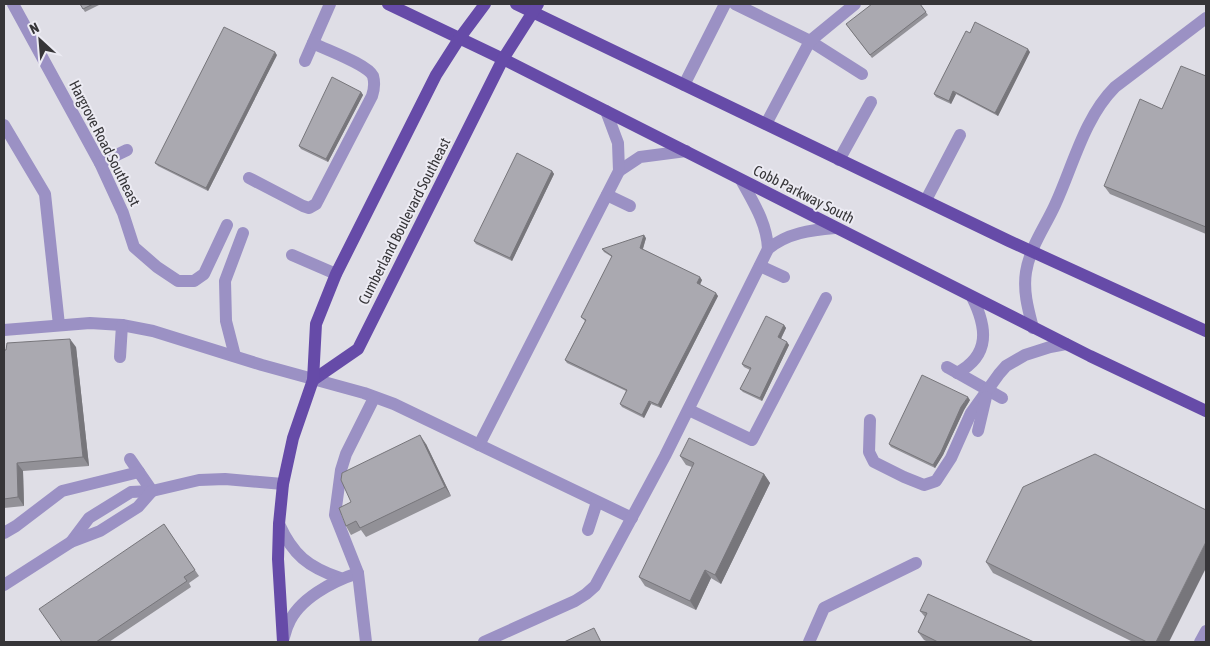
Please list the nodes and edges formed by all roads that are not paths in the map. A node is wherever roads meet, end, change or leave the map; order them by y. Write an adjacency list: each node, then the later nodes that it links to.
1 (13, 4): 26 (street, Hargrove Road Southeast)
2 (330, 4): 13 (street)
3 (388, 4): 11 (main road, Cobb Parkway South)
4 (485, 4): 11 (main road)
5 (516, 4): 9 (main road)
6 (725, 4): 17 (street)
7 (735, 4): 12 (street)
8 (855, 4): 12 (street)
9 (536, 8): 14 (main road, Cumberland Boulevard Southeast); 17 (main road)
10 (1206, 18): 37 (street)
11 (459, 39): 14 (main road, Cobb Parkway South); 40 (main road)
12 (810, 41): 16 (street); 20 (street)
13 (313, 43): 15 (street); 28 (street)
14 (502, 59): 19 (main road, Cobb Parkway South); 52 (main road, Cumberland Boulevard Southeast)
15 (305, 61)
16 (862, 74)
17 (684, 85): 20 (main road)
18 (871, 102): 25 (street)
19 (606, 111): 24 (main road, Cobb Parkway South); 27 (street)
20 (766, 124): 25 (main road)
21 (4, 125): 44 (street)
22 (960, 135): 31 (street)
23 (127, 150): 26 (street)
24 (686, 151): 27 (street); 29 (main road, Cobb Parkway South)
25 (839, 160): 31 (main road)
26 (100, 163): 33 (street, Hargrove Road Southeast)
27 (619, 171): 30 (street)
28 (249, 178)
29 (741, 180): 34 (main road, Cobb Parkway South); 36 (street)
30 (607, 194): 32 (street); 60 (street)
31 (926, 200): 37 (main road)
32 (630, 206)
33 (227, 225)
34 (835, 228): 36 (street); 42 (main road, Cobb Parkway South)
35 (243, 233): 50 (street)
36 (768, 249): 39 (street)
37 (1032, 252): 46 (street); 48 (main road)
38 (292, 255): 40 (street)
39 (760, 266): 41 (street); 56 (street)
40 (336, 274): 52 (main road)
41 (784, 278)
42 (972, 297): 46 (main road, Cobb Parkway South); 53 (street)
43 (826, 298): 56 (street)
44 (59, 325): 45 (street); 47 (street)
45 (122, 325): 50 (street); 51 (street)
46 (1033, 328): 49 (main road, Cobb Parkway South)
47 (4, 330)
48 (1206, 331)
49 (1066, 344): 53 (street); 57 (main road, Cobb Parkway South)
50 (235, 356): 52 (street)
51 (120, 357)
52 (313, 380): 54 (street); 63 (main road)
53 (988, 390): 55 (street); 58 (street); 59 (street)
54 (374, 398): 60 (street); 71 (street)
55 (1002, 398)
56 (689, 410): 66 (street)
57 (1206, 411)
58 (870, 420)
59 (978, 431)
60 (478, 445): 65 (street)
61 (130, 459): 62 (street)
62 (139, 472): 64 (street); 69 (street)
63 (283, 484): 64 (street); 67 (main road)
64 (152, 491): 73 (street)
65 (597, 502): 66 (street); 68 (street)
66 (632, 518): 77 (street)
67 (279, 524): 72 (street); 75 (main road)
68 (588, 530)
69 (4, 533)
70 (916, 563): 78 (street)
71 (358, 573): 72 (street); 76 (street)
72 (340, 578): 75 (street)
73 (4, 585)
74 (1206, 631): 79 (street)
75 (283, 642)
76 (366, 642)
77 (484, 642)
78 (809, 642)
79 (1200, 642)

